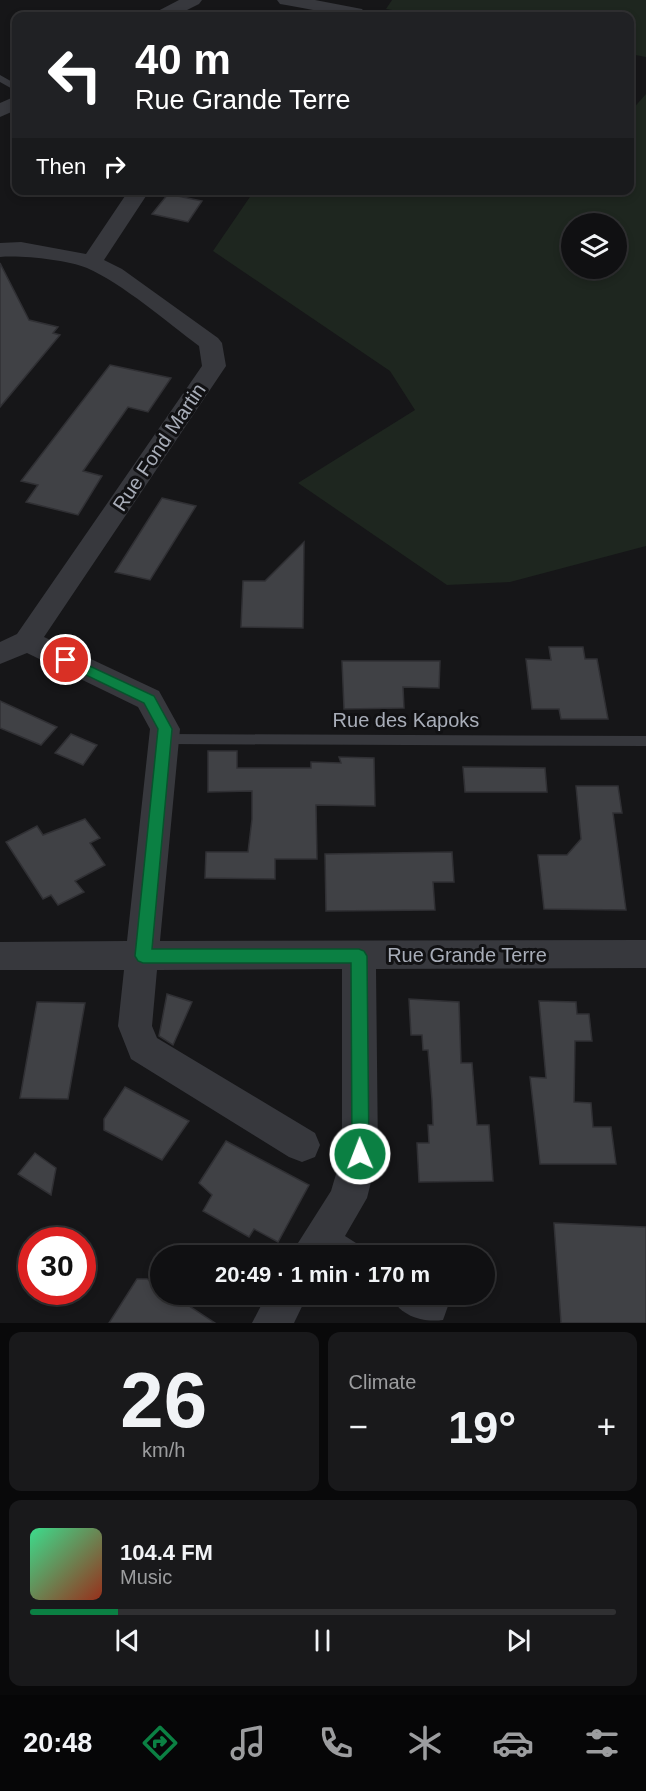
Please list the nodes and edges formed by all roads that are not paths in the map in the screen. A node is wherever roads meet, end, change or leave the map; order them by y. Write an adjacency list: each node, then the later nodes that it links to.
1 (193, 0): 3 (street)
2 (286, 0): 4 (street)
3 (170, 12)
4 (348, 12)
5 (136, 195): 7 (street)
6 (0, 250): 7 (street)
7 (92, 262): 8 (street, Rue Fond Martin)
8 (27, 641): 9 (street); 10 (street)
9 (0, 654)
10 (165, 739): 11 (lane, Rue des Kapoks); 14 (street)
11 (646, 741)
12 (646, 954): 15 (street, Rue Grande Terre)
13 (0, 956): 14 (street, Rue Grande Terre)
14 (143, 956): 15 (street, Rue Grande Terre); 16 (street)
15 (359, 956): 17 (street)
16 (302, 1145)
17 (328, 1245)
18 (282, 1305): 19 (street)
19 (272, 1323)

